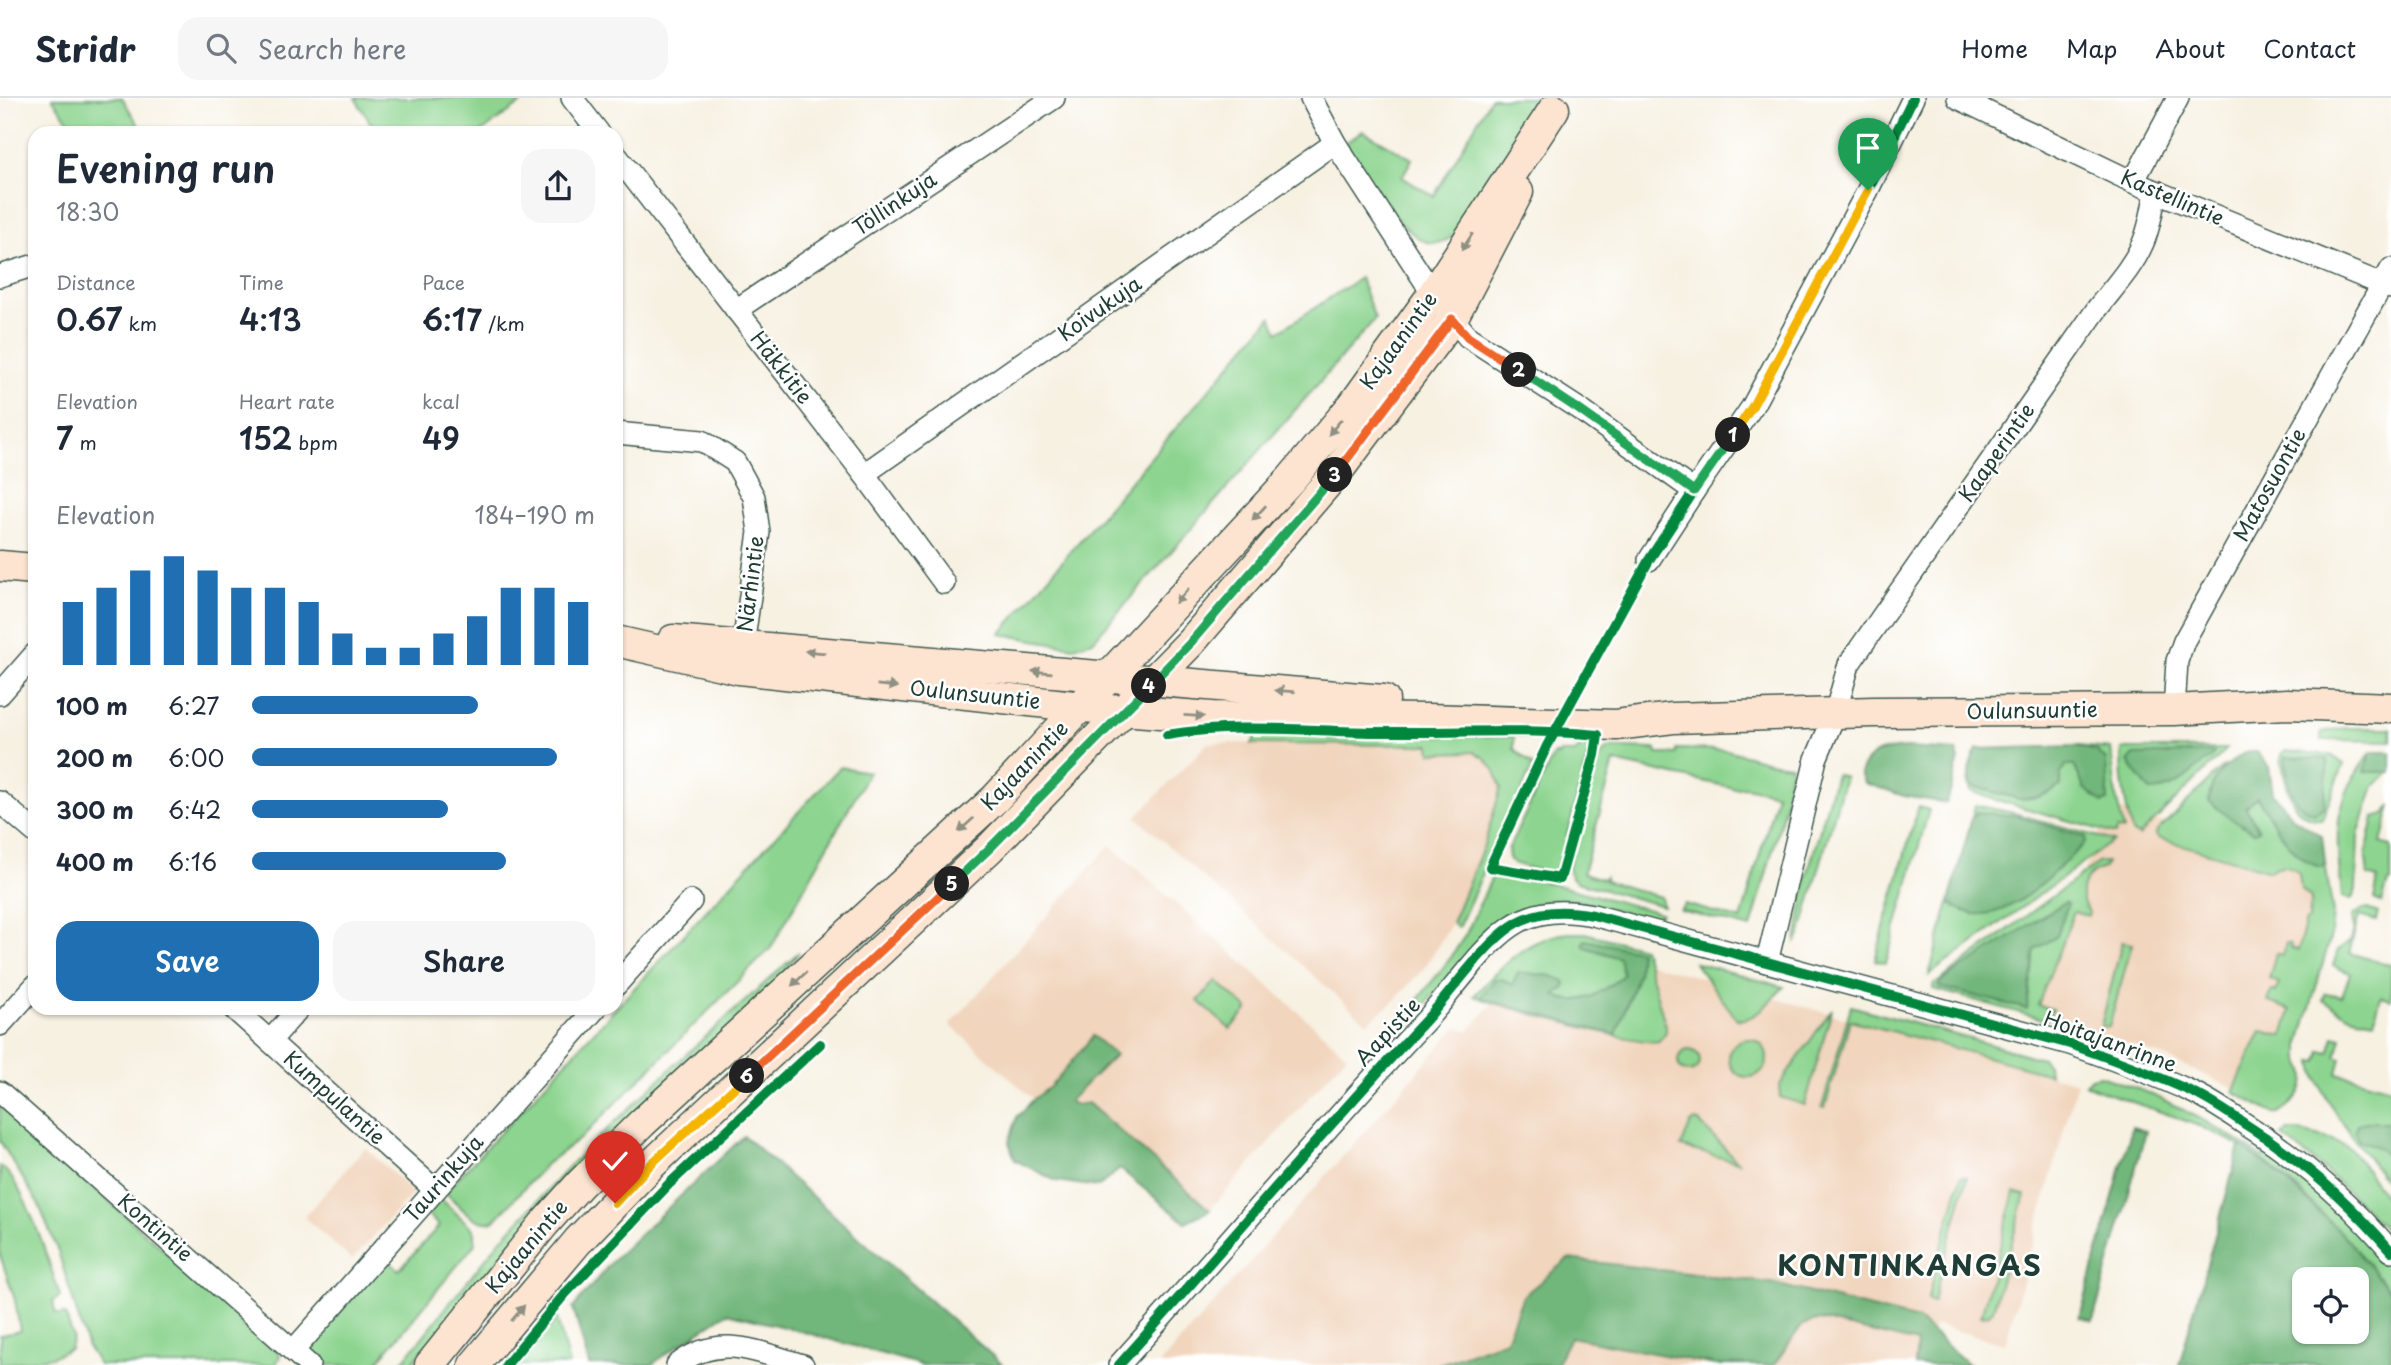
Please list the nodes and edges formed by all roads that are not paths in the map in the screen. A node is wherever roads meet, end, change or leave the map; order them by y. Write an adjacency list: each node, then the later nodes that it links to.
1 (572, 98): 8 (street)
2 (1054, 98): 17 (street, Töllinkuja)
3 (1311, 98): 9 (street)
4 (1913, 98): 20 (street)
5 (1958, 98): 11 (street, Kastellintie)
6 (2178, 98): 11 (street)
7 (1557, 104): 16 (main road, Kajaanintie)
8 (594, 126)
9 (1335, 143): 16 (street); 19 (street, Koivukuja)
10 (623, 164): 17 (street, Häkkitie)
11 (2133, 182): 12 (street, Kastellintie)
12 (2156, 191): 15 (street, Kastellintie); 35 (street, Kaaperintie)
13 (28, 267): 14 (street)
14 (0, 276)
15 (2388, 280): 34 (street, Matosuontie)
16 (1442, 307): 20 (street); 28 (main road, Kajaanintie, one-way to 28); 29 (main road, Kajaanintie)
17 (736, 310): 19 (street, Häkkitie)
18 (623, 433): 26 (street, Närhintie)
19 (864, 474): 24 (street, Häkkitie)
20 (1694, 491): 21 (street)
21 (1649, 559)
22 (0, 566): 23 (main road)
23 (28, 568)
24 (944, 583)
25 (623, 640): 26 (main road, Oulunsuuntie)
26 (741, 657): 28 (main road, Oulunsuuntie, one-way to 26); 31 (main road, Oulunsuuntie, one-way to 31)
27 (28, 662): 30 (street)
28 (1110, 678): 29 (main road, Oulunsuuntie); 31 (main road, Kajaanintie)
29 (1155, 680): 33 (main road, Kajaanintie); 36 (main road, Oulunsuuntie, one-way to 29)
30 (0, 694)
31 (1083, 706): 33 (main road, Oulunsuuntie); 52 (main road, Kajaanintie, one-way to 52)
32 (2391, 708): 34 (main road, Oulunsuuntie)
33 (1126, 710): 36 (main road, Oulunsuuntie, one-way to 36); 53 (main road, Kajaanintie, one-way to 33)
34 (2174, 710): 35 (main road, Oulunsuuntie)
35 (1835, 713): 36 (main road, Oulunsuuntie); 40 (street)
36 (1673, 718)
37 (0, 802): 38 (street)
38 (28, 826)
39 (691, 901): 41 (street)
40 (1767, 962): 50 (street, Hoitajanrinne); 56 (street, Aapistie)
41 (623, 977)
42 (28, 994): 46 (street)
43 (241, 1015): 47 (street, Kumpulantie)
44 (293, 1015): 47 (street)
45 (590, 1015): 49 (street, Taurinkuja)
46 (0, 1025)
47 (270, 1041): 49 (street, Kumpulantie)
48 (0, 1092): 51 (street, Kontintie)
49 (434, 1189): 51 (street, Taurinkuja)
50 (2391, 1251)
51 (301, 1358)
52 (430, 1365)
53 (474, 1365)
54 (677, 1365): 55 (street)
55 (803, 1365)
56 (1119, 1365)

